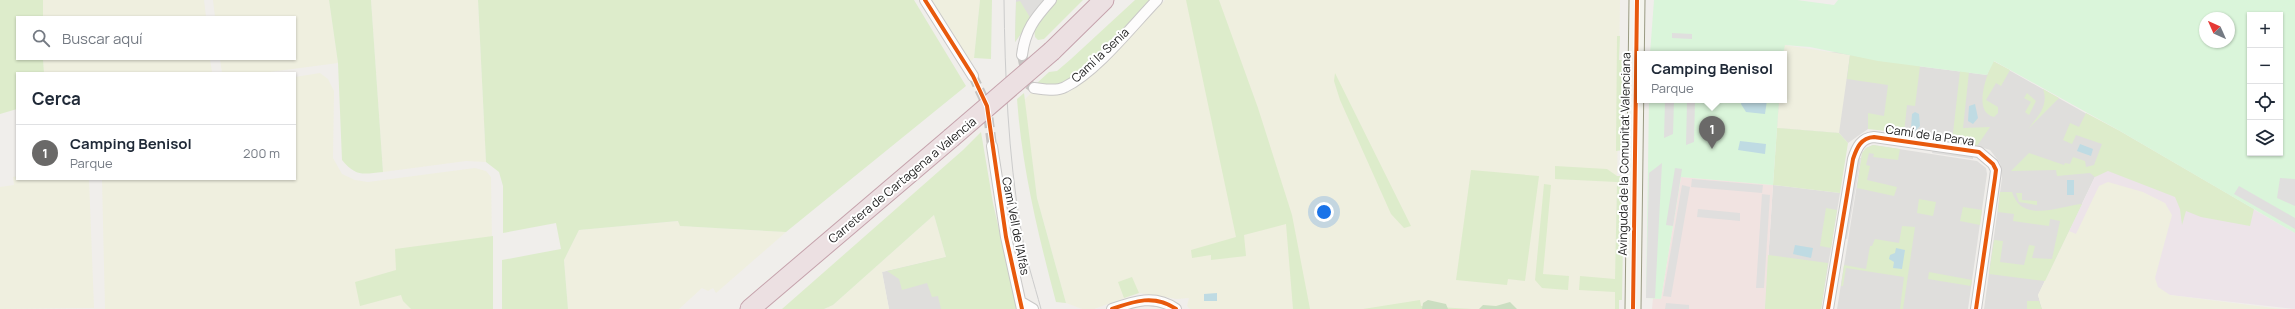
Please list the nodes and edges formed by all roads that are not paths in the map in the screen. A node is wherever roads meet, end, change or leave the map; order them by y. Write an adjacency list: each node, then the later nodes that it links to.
1 (925, 0): 7 (street)
2 (1051, 0): 6 (street)
3 (1104, 0): 11 (highway, Carretera de Cartagena a Valencia, bridge)
4 (1157, 0): 8 (street, Camí la Senia)
5 (1637, 0): 15 (main road, Avinguda de la Comunitat Valenciana)
6 (1022, 55)
7 (973, 76)
8 (1034, 88)
9 (992, 146): 10 (street, Camí Vell de l'Alfàs)
10 (1022, 305): 12 (street, Camí Vell de l'Alfàs)
11 (750, 309)
12 (1033, 309)
13 (1112, 309): 14 (street)
14 (1176, 309)
15 (1633, 309)
16 (1828, 309): 17 (street, Camí de la Parva)
17 (1976, 309)

